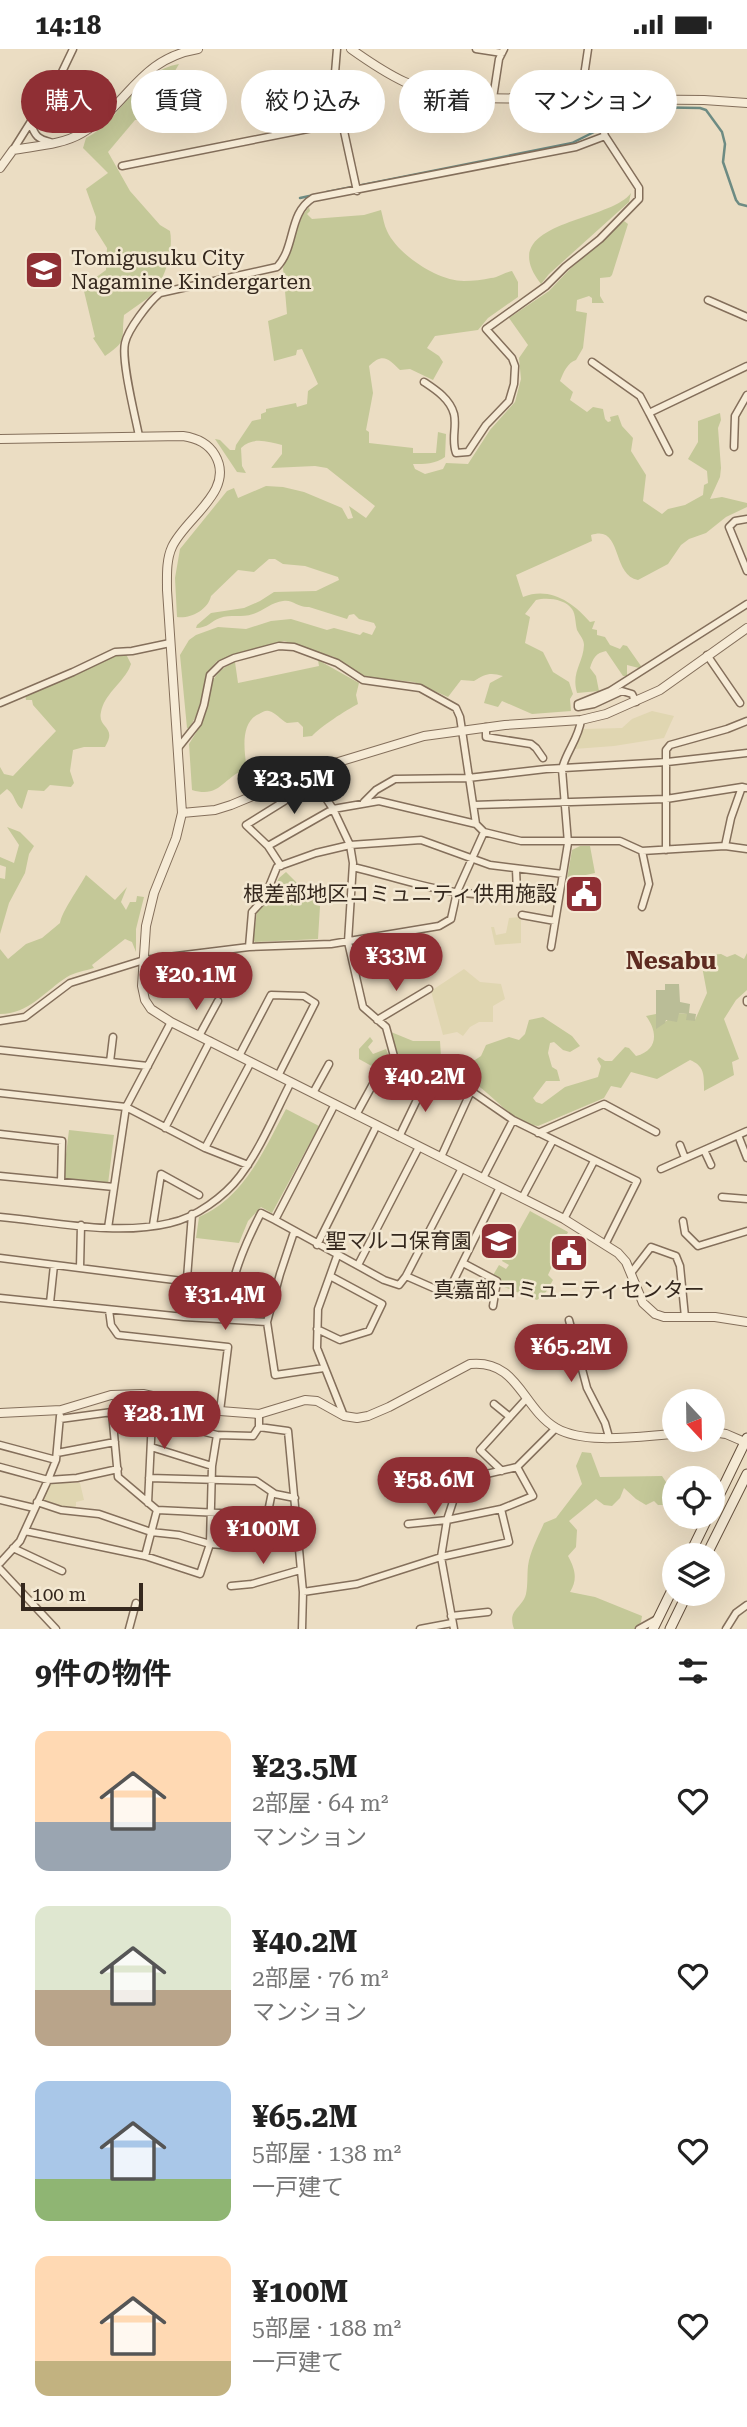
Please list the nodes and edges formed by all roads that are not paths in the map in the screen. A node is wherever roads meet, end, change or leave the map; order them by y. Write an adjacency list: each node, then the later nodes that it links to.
1 (73, 49): 8 (street)
2 (198, 49): 21 (street)
3 (337, 49): 9 (street)
4 (351, 49): 11 (street)
5 (476, 49): 7 (street)
6 (588, 49): 10 (street)
7 (503, 51): 12 (street)
8 (63, 70)
9 (335, 70)
10 (585, 70)
11 (399, 80)
12 (495, 89)
13 (677, 100): 14 (street)
14 (747, 103)
15 (25, 133): 22 (street)
16 (34, 133): 21 (street)
17 (292, 133): 23 (street)
18 (345, 133): 25 (street)
19 (604, 133): 20 (street)
20 (605, 136): 25 (street); 30 (street)
21 (53, 143): 22 (street)
22 (13, 150): 24 (street)
23 (122, 166)
24 (0, 168)
25 (357, 191): 34 (street)
26 (708, 300): 27 (street)
27 (747, 317)
28 (592, 362): 33 (street)
29 (747, 366): 33 (street)
30 (424, 382)
31 (747, 395): 32 (street)
32 (745, 405): 36 (street)
33 (649, 413): 37 (street)
34 (139, 436): 35 (street); 42 (street)
35 (0, 439)
36 (734, 447)
37 (669, 451)
38 (747, 519): 39 (street)
39 (747, 572)
40 (747, 604): 44 (street)
41 (747, 628): 43 (street)
42 (170, 643): 45 (street); 51 (street)
43 (707, 655): 44 (street); 46 (street)
44 (636, 702): 47 (street)
45 (0, 703)
46 (740, 703)
47 (581, 720): 49 (street); 55 (street)
48 (747, 721): 54 (street)
49 (486, 727): 50 (street); 53 (street)
50 (461, 730): 51 (street); 56 (street); 57 (street)
51 (177, 749): 65 (street)
52 (747, 753): 54 (street)
53 (542, 758)
54 (667, 762): 55 (street); 60 (street)
55 (562, 769): 57 (street); 62 (street)
56 (309, 773): 58 (street); 65 (street)
57 (468, 778): 61 (street); 63 (street)
58 (315, 782): 64 (street); 70 (street)
59 (745, 787): 60 (street); 71 (street)
60 (666, 799): 62 (street); 73 (street)
61 (364, 802): 64 (street); 66 (street)
62 (565, 804): 63 (street); 68 (street)
63 (474, 805): 66 (street)
64 (333, 809): 69 (street); 70 (street)
65 (182, 813): 89 (street)
66 (476, 824): 67 (street)
67 (484, 832): 68 (street); 75 (street)
68 (568, 843): 74 (street); 79 (street)
69 (350, 845): 75 (street); 76 (street); 77 (street)
70 (268, 846): 76 (street)
71 (726, 846): 72 (street); 73 (street)
72 (747, 849)
73 (666, 850): 74 (street)
74 (642, 851): 83 (street)
75 (470, 858): 78 (street); 80 (street)
76 (281, 866): 87 (street)
77 (353, 867): 80 (street); 86 (street)
78 (516, 869): 79 (street); 81 (street)
79 (563, 873): 82 (street)
80 (457, 892): 81 (street); 86 (street)
81 (517, 893): 82 (street)
82 (559, 893): 85 (street)
83 (642, 907)
84 (522, 915): 85 (street)
85 (555, 921): 88 (street)
86 (348, 942): 87 (street); 92 (street)
87 (249, 947): 89 (street)
88 (551, 947)
89 (144, 960): 93 (street); 94 (street)
90 (429, 989): 92 (street)
91 (218, 1001): 95 (street)
92 (377, 1020): 104 (street)
93 (0, 1021)
94 (171, 1022): 95 (street); 103 (street)
95 (199, 1036): 97 (street)
96 (113, 1037): 100 (street)
97 (210, 1041): 99 (street); 116 (street)
98 (0, 1050): 100 (street)
99 (239, 1056): 101 (street); 105 (street)
100 (110, 1062): 103 (street)
101 (251, 1062): 105 (street); 126 (street)
102 (329, 1064): 110 (street)
103 (148, 1066): 112 (street)
104 (398, 1071): 106 (street); 113 (street)
105 (278, 1076): 107 (street)
106 (427, 1079): 108 (street); 122 (street)
107 (291, 1082): 110 (street); 132 (street)
108 (471, 1091): 114 (street); 128 (street)
109 (0, 1093): 112 (street)
110 (313, 1093): 111 (street)
111 (335, 1104): 113 (street); 148 (street)
112 (126, 1107): 116 (street); 139 (street)
113 (356, 1115): 115 (street)
114 (513, 1120): 119 (street); 137 (street)
115 (377, 1125): 122 (street); 156 (street)
116 (165, 1128): 126 (street)
117 (747, 1131): 121 (street)
118 (656, 1132): 119 (street)
119 (538, 1133): 123 (street)
120 (0, 1134): 138 (street)
121 (738, 1135): 127 (street); 130 (street)
122 (399, 1137): 125 (street)
123 (553, 1140): 131 (street); 143 (street)
124 (680, 1145): 129 (street)
125 (419, 1147): 128 (street); 161 (street)
126 (205, 1148): 132 (street)
127 (704, 1150): 129 (street); 133 (street)
128 (441, 1157): 134 (street)
129 (685, 1158): 135 (street)
130 (747, 1158)
131 (594, 1161): 147 (street); 155 (street)
132 (248, 1165): 145 (street)
133 (711, 1165)
134 (462, 1168): 137 (street); 165 (street)
135 (661, 1169)
136 (0, 1176): 138 (street)
137 (482, 1178): 140 (street)
138 (61, 1182): 139 (street)
139 (114, 1187): 152 (street)
140 (500, 1187): 143 (street); 159 (street)
141 (199, 1195): 151 (street)
142 (722, 1197): 144 (street)
143 (522, 1198): 147 (street)
144 (747, 1199)
145 (192, 1214): 151 (street); 166 (street)
146 (0, 1217): 150 (street)
147 (564, 1219): 155 (street)
148 (275, 1220): 154 (street); 167 (street)
149 (683, 1221): 153 (street)
150 (81, 1225): 152 (street); 162 (street)
151 (153, 1225): 152 (street)
152 (108, 1228)
153 (747, 1231)
154 (294, 1232): 156 (street); 176 (street)
155 (606, 1243): 163 (street)
156 (317, 1245): 157 (street)
157 (337, 1256): 161 (street); 164 (street)
158 (0, 1258): 160 (street)
159 (463, 1263): 165 (street); 170 (street)
160 (54, 1265): 162 (street); 169 (street)
161 (358, 1265): 165 (street)
162 (80, 1268): 166 (street)
163 (631, 1273): 173 (street); 173 (street)
164 (330, 1276): 178 (street); 178 (street)
165 (406, 1276)
166 (186, 1282): 167 (street); 172 (street)
167 (230, 1287): 174 (street)
168 (0, 1298): 169 (street)
169 (50, 1303): 171 (street)
170 (493, 1305)
171 (109, 1310): 172 (street); 184 (street)
172 (184, 1317): 174 (street)
173 (685, 1317): 177 (street)
174 (226, 1318): 176 (street)
175 (569, 1320): 196 (street)
176 (267, 1322): 179 (street)
177 (747, 1322)
178 (317, 1329): 179 (street)
179 (324, 1368): 188 (street)
180 (155, 1397): 184 (street); 187 (street); 190 (street)
181 (527, 1398): 188 (street); 189 (street); 192 (street)
182 (494, 1404): 189 (street)
183 (112, 1412): 187 (street); 190 (street); 198 (street)
184 (220, 1412): 186 (street)
185 (0, 1413): 187 (street)
186 (259, 1414): 188 (street); 191 (street)
187 (60, 1415): 201 (street)
188 (344, 1416)
189 (510, 1417): 206 (street)
190 (152, 1419): 194 (street); 200 (street)
191 (259, 1427): 194 (street); 213 (street)
192 (556, 1428): 196 (street); 204 (street)
193 (725, 1434): 197 (street)
194 (217, 1435): 202 (street)
195 (662, 1435): 196 (street)
196 (610, 1437)
197 (746, 1441): 211 (main road)
198 (115, 1442): 201 (street); 205 (street)
199 (0, 1445): 201 (street)
200 (151, 1447): 202 (street); 208 (street)
201 (56, 1456): 209 (street)
202 (212, 1466): 210 (street)
203 (0, 1467): 209 (street)
204 (517, 1467): 206 (street); 217 (street)
205 (118, 1469): 209 (street); 215 (street)
206 (502, 1471): 221 (street)
207 (747, 1473): 227 (main road)
208 (149, 1478): 210 (street); 215 (street)
209 (48, 1480): 216 (street)
210 (212, 1481): 212 (street); 219 (street)
211 (725, 1484)
212 (272, 1492): 213 (street); 220 (street)
213 (295, 1498): 222 (street)
214 (0, 1500): 216 (street)
215 (148, 1503): 218 (street)
216 (36, 1505): 224 (street); 225 (street)
217 (501, 1509): 221 (street); 231 (street)
218 (157, 1510): 219 (street); 225 (street)
219 (212, 1512): 220 (street); 228 (street)
220 (267, 1517): 222 (street)
221 (447, 1521): 223 (street); 231 (street)
222 (298, 1523): 226 (street)
223 (408, 1524)
224 (25, 1531): 229 (street); 230 (street)
225 (151, 1532): 228 (street); 230 (street)
226 (298, 1539): 228 (street); 233 (street)
227 (712, 1543)
228 (210, 1544): 230 (street)
229 (13, 1548): 232 (street); 234 (street)
230 (145, 1556)
231 (441, 1557): 236 (street); 243 (street)
232 (0, 1563): 244 (street)
233 (300, 1570): 235 (street); 236 (street)
234 (62, 1571)
235 (231, 1586)
236 (303, 1592): 246 (street)
237 (136, 1602): 245 (street)
238 (747, 1605): 251 (street)
239 (664, 1606): 242 (main road)
240 (681, 1606): 250 (main road)
241 (488, 1612): 243 (street)
242 (657, 1619): 248 (street); 249 (main road)
243 (452, 1623): 247 (street)
244 (56, 1629)
245 (129, 1629)
246 (302, 1629)
247 (420, 1629)
248 (639, 1629)
249 (653, 1629)
250 (670, 1629)
251 (726, 1629)

